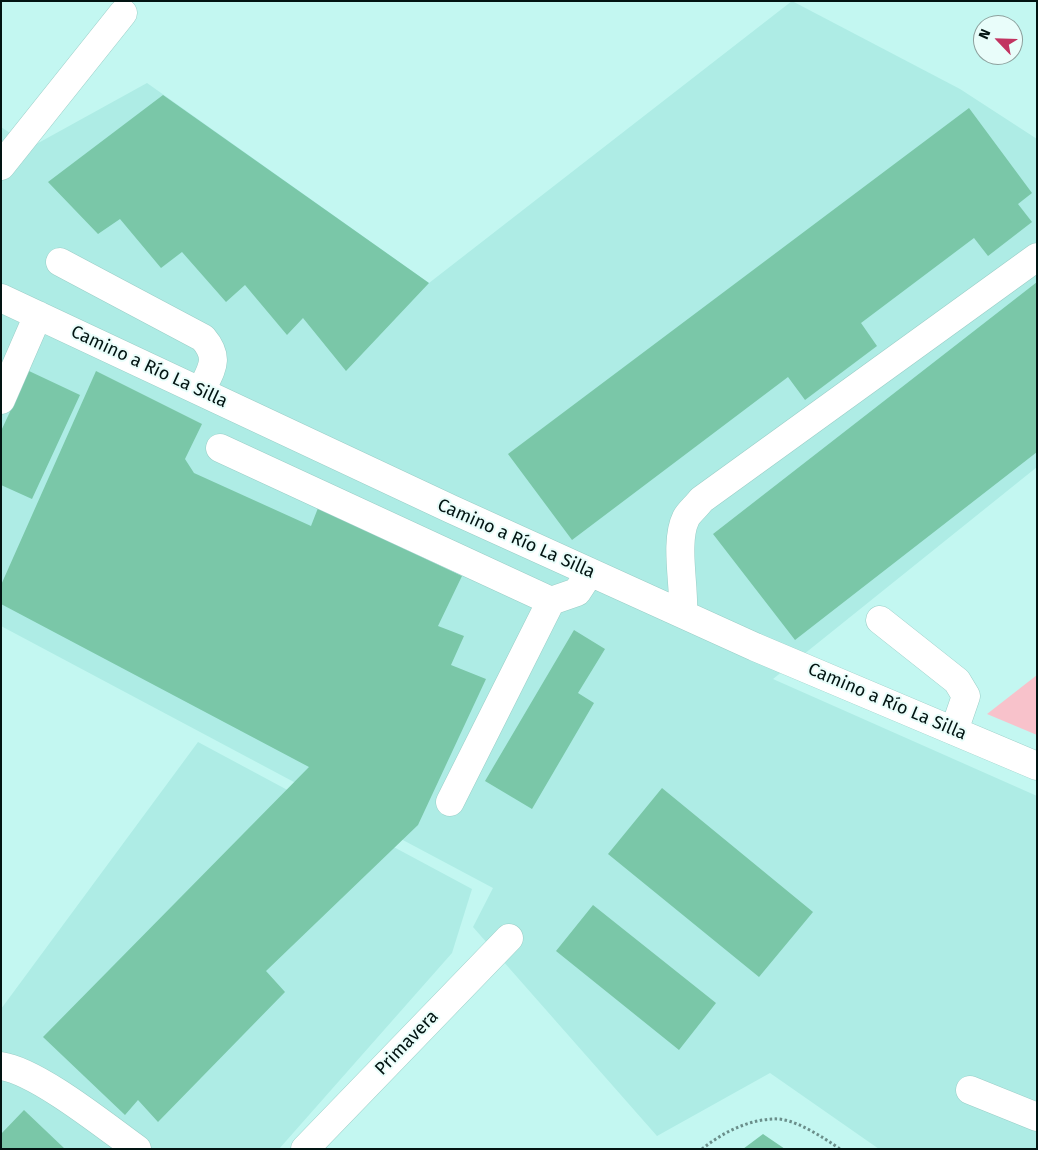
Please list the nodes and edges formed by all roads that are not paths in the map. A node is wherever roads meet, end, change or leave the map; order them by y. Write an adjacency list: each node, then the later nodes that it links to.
1 (123, 12): 2 (lane)
2 (1, 166)
3 (1037, 257): 12 (lane)
4 (60, 262): 7 (lane)
5 (1, 298): 6 (lane, Camino a Río La Silla)
6 (38, 315): 7 (lane, Camino a Río La Silla); 8 (lane)
7 (200, 391): 10 (lane, Camino a Río La Silla)
8 (1, 400)
9 (220, 448): 11 (lane)
10 (590, 572): 11 (lane); 12 (lane, Camino a Río La Silla)
11 (551, 601): 16 (lane)
12 (683, 614): 14 (lane, Camino a Río La Silla)
13 (880, 620): 14 (lane)
14 (954, 731): 15 (lane, Camino a Río La Silla)
15 (1037, 766)
16 (450, 802)
17 (509, 938): 22 (lane, Primavera)
18 (1, 1066): 21 (lane)
19 (970, 1090): 20 (lane)
20 (1037, 1117)
21 (137, 1149)
22 (305, 1149)

